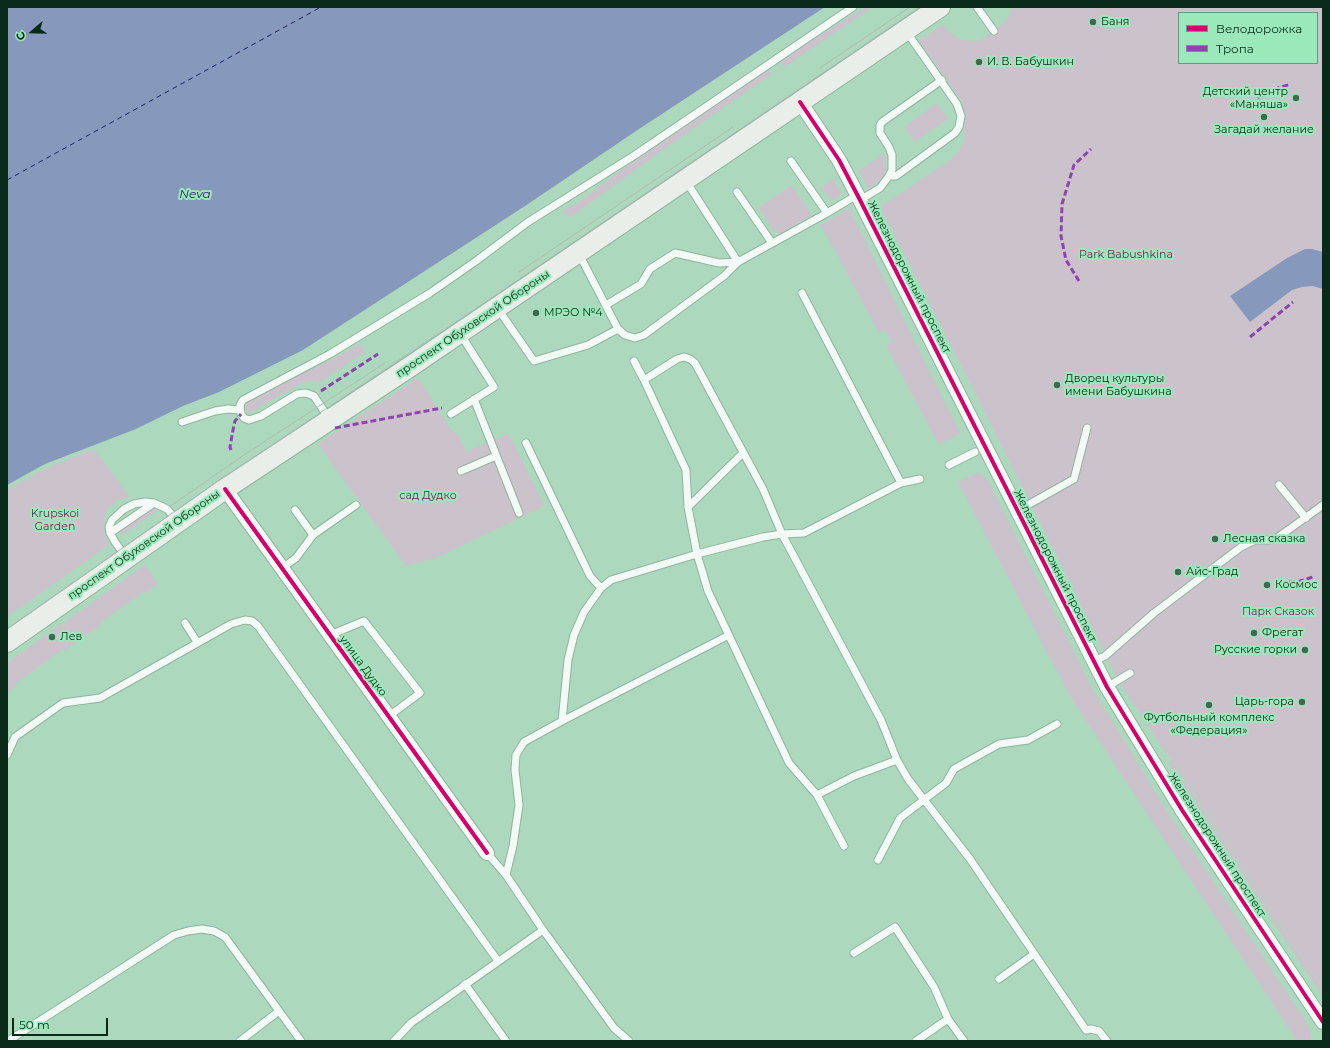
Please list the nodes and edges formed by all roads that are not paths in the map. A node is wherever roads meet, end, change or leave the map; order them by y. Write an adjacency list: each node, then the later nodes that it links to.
1 (940, 7): 4 (main road, проспект Обуховской Обороны)
2 (977, 7): 5 (lane)
3 (853, 8): 25 (lane)
4 (906, 30): 6 (lane); 7 (main road, проспект Обуховской Обороны)
5 (994, 30)
6 (942, 80): 9 (lane); 9 (lane)
7 (800, 102): 10 (main road, проспект Обуховской Обороны); 12 (street, Железнодорожный проспект)
8 (791, 161): 13 (lane)
9 (889, 176): 12 (lane)
10 (685, 180): 15 (main road, проспект Обуховской Обороны); 16 (lane)
11 (737, 192): 14 (lane)
12 (858, 197): 13 (lane); 45 (street, Железнодорожный проспект)
13 (827, 213): 14 (lane)
14 (772, 243): 16 (lane)
15 (578, 252): 18 (lane); 19 (main road, проспект Обуховской Обороны)
16 (738, 262): 18 (lane); 20 (lane)
17 (802, 293): 37 (lane)
18 (606, 306): 20 (lane)
19 (497, 308): 20 (lane); 21 (main road, проспект Обуховской Обороны)
20 (618, 329)
21 (460, 333): 24 (lane); 27 (main road, проспект Обуховской Обороны)
22 (634, 361): 23 (lane)
23 (644, 380): 32 (lane); 43 (lane)
24 (474, 399): 26 (lane); 33 (lane)
25 (240, 410): 27 (lane); 28 (lane)
26 (451, 414)
27 (330, 420): 39 (main road, проспект Обуховской Обороны)
28 (182, 422)
29 (1088, 428): 45 (lane)
30 (526, 443): 55 (lane)
31 (975, 452): 34 (lane)
32 (743, 453): 43 (lane); 50 (lane)
33 (496, 456): 35 (lane); 46 (lane)
34 (949, 465)
35 (461, 471)
36 (920, 479): 37 (lane)
37 (901, 483): 50 (lane)
38 (1279, 485): 47 (lane)
39 (225, 489): 48 (main road, проспект Обуховской Обороны); 54 (street, улица Дудко)
40 (154, 503): 48 (lane); 49 (lane); 49 (lane)
41 (356, 505): 51 (lane)
42 (1323, 505): 47 (lane)
43 (688, 507): 52 (lane)
44 (295, 510): 51 (lane)
45 (1018, 511): 61 (street, Железнодорожный проспект)
46 (519, 513)
47 (1306, 518): 61 (lane)
48 (178, 521): 53 (main road, проспект Обуховской Обороны)
49 (110, 533): 53 (lane)
50 (782, 534): 52 (lane); 68 (lane)
51 (313, 535): 54 (lane)
52 (697, 554): 55 (lane); 58 (lane)
53 (126, 558): 59 (main road, проспект Обуховской Обороны)
54 (282, 568): 57 (street, улица Дудко)
55 (601, 588): 65 (lane)
56 (185, 623): 60 (lane)
57 (330, 635): 64 (street, улица Дудко); 64 (lane)
58 (729, 635): 65 (lane); 69 (lane)
59 (7, 642)
60 (197, 642): 67 (lane); 78 (lane)
61 (1094, 661): 63 (street, Железнодорожный проспект)
62 (1130, 673): 63 (lane)
63 (1107, 687): 83 (street, Железнодорожный проспект)
64 (388, 716): 72 (street, улица Дудко)
65 (562, 721): 74 (lane)
66 (1057, 724): 70 (lane)
67 (7, 756)
68 (897, 760): 69 (lane); 70 (lane)
69 (817, 795): 71 (lane)
70 (923, 800): 73 (lane); 77 (lane)
71 (844, 846)
72 (486, 853): 74 (lane)
73 (878, 860)
74 (506, 876): 75 (lane)
75 (543, 930): 78 (lane); 89 (lane)
76 (854, 953): 82 (lane)
77 (1034, 954): 79 (lane); 92 (lane)
78 (498, 961): 80 (lane)
79 (999, 979)
80 (465, 984): 87 (lane); 88 (lane)
81 (279, 1011): 84 (lane); 85 (lane); 86 (lane)
82 (948, 1019): 90 (lane); 91 (lane)
83 (1323, 1022)
84 (8, 1041)
85 (240, 1041)
86 (301, 1041)
87 (394, 1041)
88 (506, 1041)
89 (629, 1041)
90 (916, 1041)
91 (964, 1041)
92 (1107, 1041)

